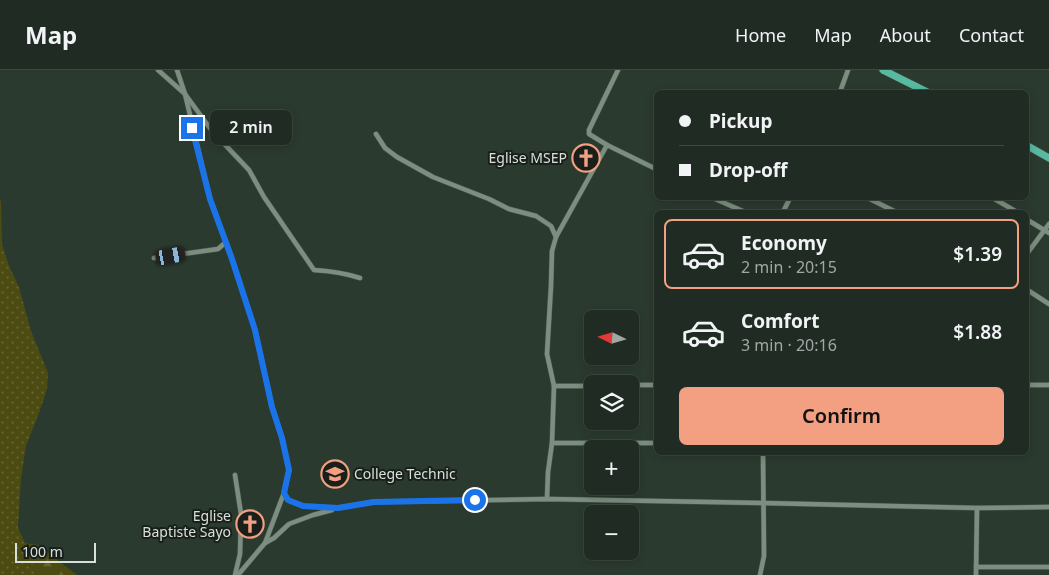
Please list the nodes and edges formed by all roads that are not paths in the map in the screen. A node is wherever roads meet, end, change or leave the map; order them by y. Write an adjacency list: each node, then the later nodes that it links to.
1 (158, 70): 8 (street)
2 (177, 70): 8 (street)
3 (618, 70): 10 (street)
4 (848, 70): 6 (street)
5 (883, 70): 7 (main road)
6 (841, 90)
7 (923, 90)
8 (185, 94): 24 (street); 27 (street)
9 (376, 134): 23 (street)
10 (607, 145): 13 (street); 23 (street)
11 (1029, 147): 12 (main road)
12 (1049, 158)
13 (654, 168)
14 (718, 200): 17 (street)
15 (872, 200): 18 (street)
16 (996, 200): 19 (street)
17 (740, 210)
18 (892, 210)
19 (1014, 210)
20 (1029, 220): 22 (street)
21 (1049, 224): 22 (street)
22 (1047, 232): 25 (street)
23 (556, 237): 33 (street)
24 (226, 242): 26 (street); 40 (street)
25 (1029, 252)
26 (154, 258)
27 (360, 278)
28 (1029, 291): 29 (street)
29 (1049, 304)
30 (654, 385): 35 (street)
31 (1029, 385): 32 (street)
32 (1049, 385)
33 (554, 386): 34 (street); 36 (street)
34 (584, 386)
35 (639, 386)
36 (552, 443): 37 (street); 41 (street)
37 (654, 444)
38 (763, 455): 42 (street)
39 (235, 475): 49 (street)
40 (284, 493): 44 (street); 46 (street)
41 (547, 500): 42 (street); 44 (street)
42 (763, 503): 45 (street); 50 (street)
43 (1049, 507): 45 (street)
44 (338, 508): 46 (street)
45 (977, 508): 47 (street)
46 (265, 543): 49 (street)
47 (976, 567): 48 (street); 51 (street)
48 (1049, 567)
49 (236, 575)
50 (760, 575)
51 (976, 575)

